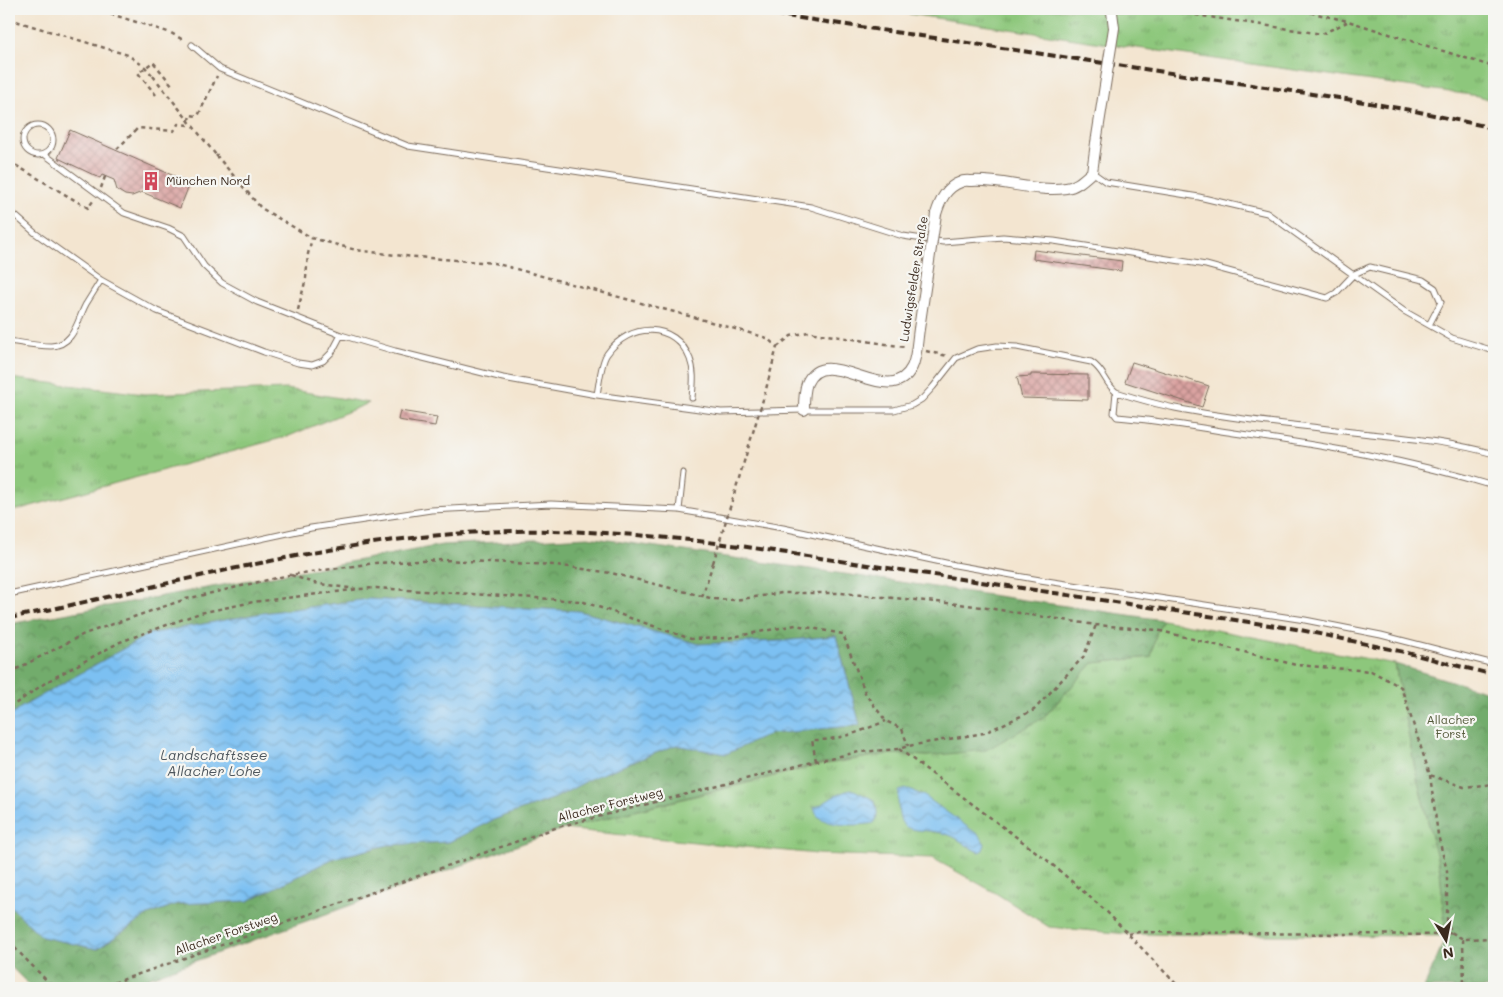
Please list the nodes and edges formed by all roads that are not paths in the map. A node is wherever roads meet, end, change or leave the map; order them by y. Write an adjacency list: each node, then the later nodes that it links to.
1 (1111, 10): 4 (street, bridge)
2 (192, 45): 6 (lane)
3 (44, 154): 3 (lane); 9 (lane)
4 (1092, 172): 6 (lane); 15 (street, Ludwigsfelder Straße, bridge)
5 (9, 210): 7 (lane)
6 (1354, 274): 8 (lane); 8 (lane)
7 (101, 280): 9 (lane); 10 (lane)
8 (1429, 325): 11 (lane)
9 (341, 335): 13 (lane)
10 (9, 340)
11 (1494, 351)
12 (1116, 392): 15 (lane); 16 (lane); 18 (lane)
13 (597, 395): 14 (lane); 15 (lane)
14 (692, 398)
15 (804, 410)
16 (1494, 454)
17 (683, 473): 19 (lane)
18 (1494, 486)
19 (679, 510): 20 (lane); 21 (lane)
20 (9, 594)
21 (1494, 664)

